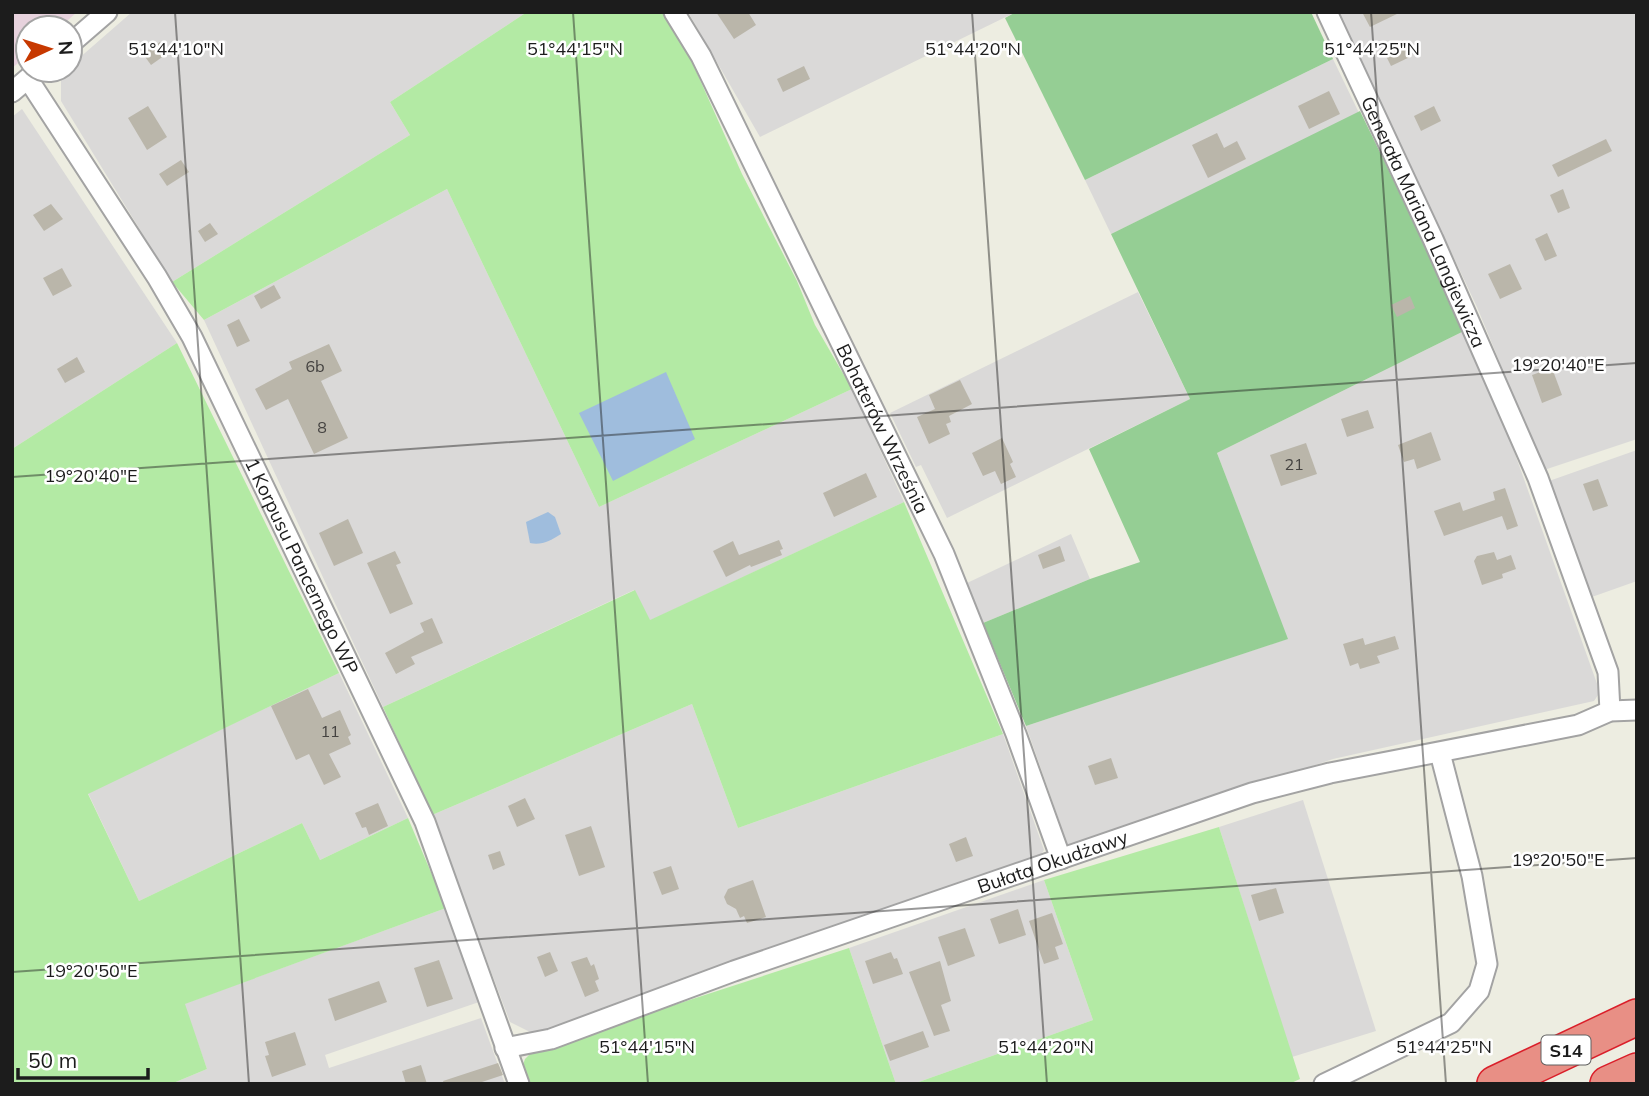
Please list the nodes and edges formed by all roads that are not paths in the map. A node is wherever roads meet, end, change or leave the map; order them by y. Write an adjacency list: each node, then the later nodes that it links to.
1 (107, 12): 4 (street)
2 (674, 12): 9 (street, Bohaterów Września)
3 (1326, 12): 7 (street, Generała Mariana Langiewicza)
4 (84, 32)
5 (39, 84): 11 (street, 1 Korpusu Pancernego WP)
6 (1637, 710): 7 (street)
7 (1610, 711): 8 (street, Bułata Okudżawy)
8 (1440, 753): 9 (street, Bułata Okudżawy); 14 (street)
9 (1061, 859): 11 (street, Bułata Okudżawy)
10 (1637, 1017): 15 (highway, S14)
11 (505, 1048): 13 (street, 1 Korpusu Pancernego WP)
12 (1637, 1071): 16 (highway, S14)
13 (519, 1084)
14 (1324, 1084)
15 (1495, 1084)
16 (1608, 1084)

